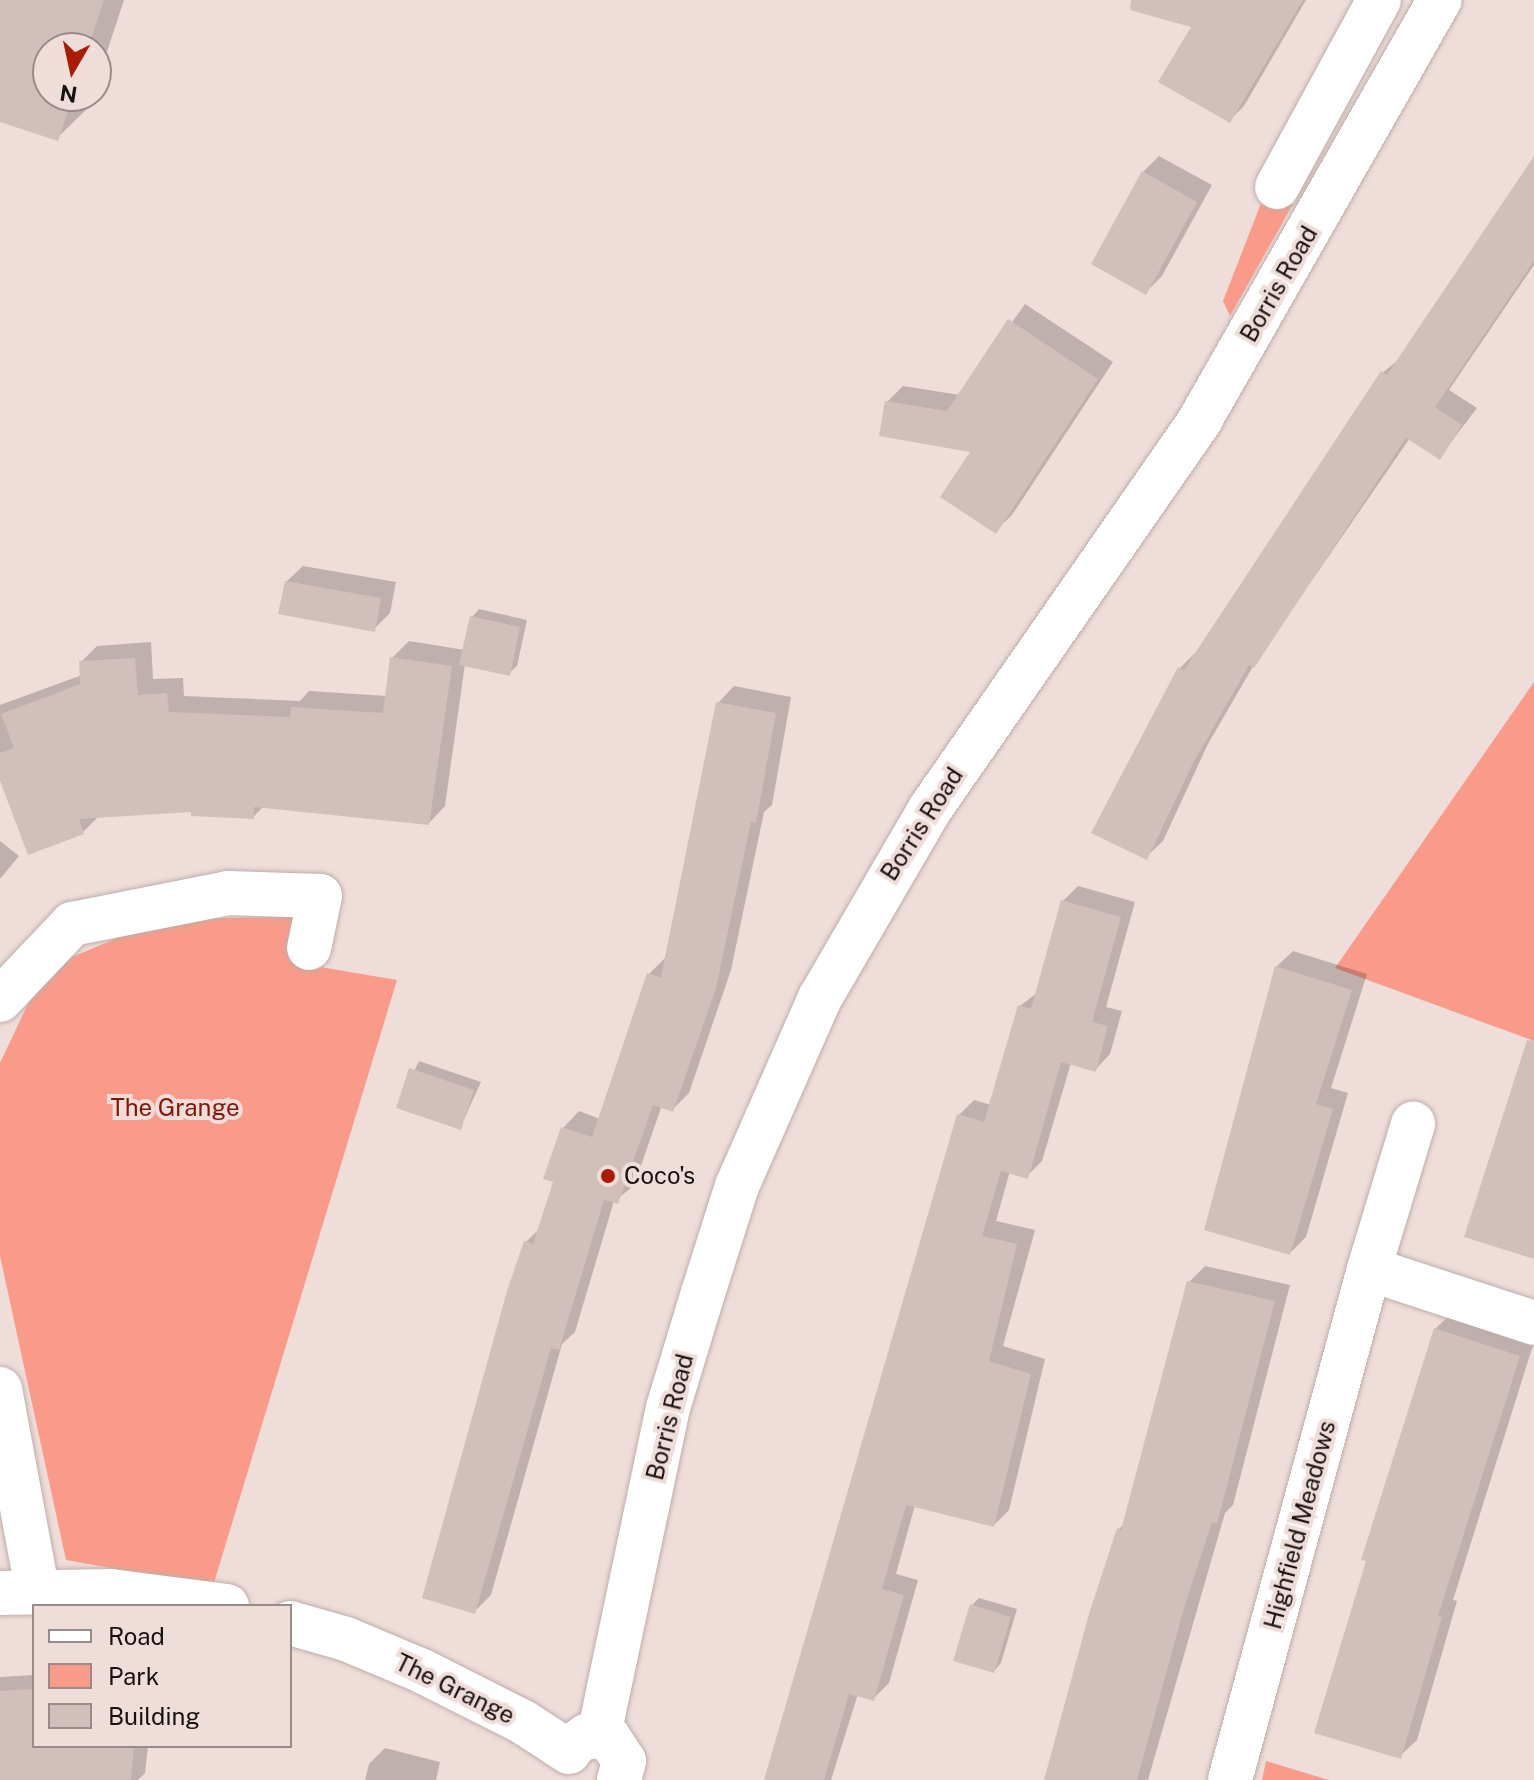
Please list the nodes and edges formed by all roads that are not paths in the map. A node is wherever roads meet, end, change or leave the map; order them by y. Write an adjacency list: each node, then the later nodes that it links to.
1 (1440, 0): 3 (street, Borris Road)
2 (1374, 10): 3 (street); 4 (street)
3 (1414, 46): 14 (street, Borris Road)
4 (1277, 187)
5 (309, 948): 6 (street)
6 (0, 1000)
7 (1413, 1124): 8 (street, Highfield Meadows)
8 (1369, 1269): 9 (street); 16 (street, Highfield Meadows)
9 (1534, 1323)
10 (0, 1389): 11 (street)
11 (18, 1591): 12 (street)
12 (212, 1604)
13 (292, 1624): 14 (street, The Grange)
14 (580, 1756): 15 (street)
15 (619, 1780)
16 (1230, 1780)

